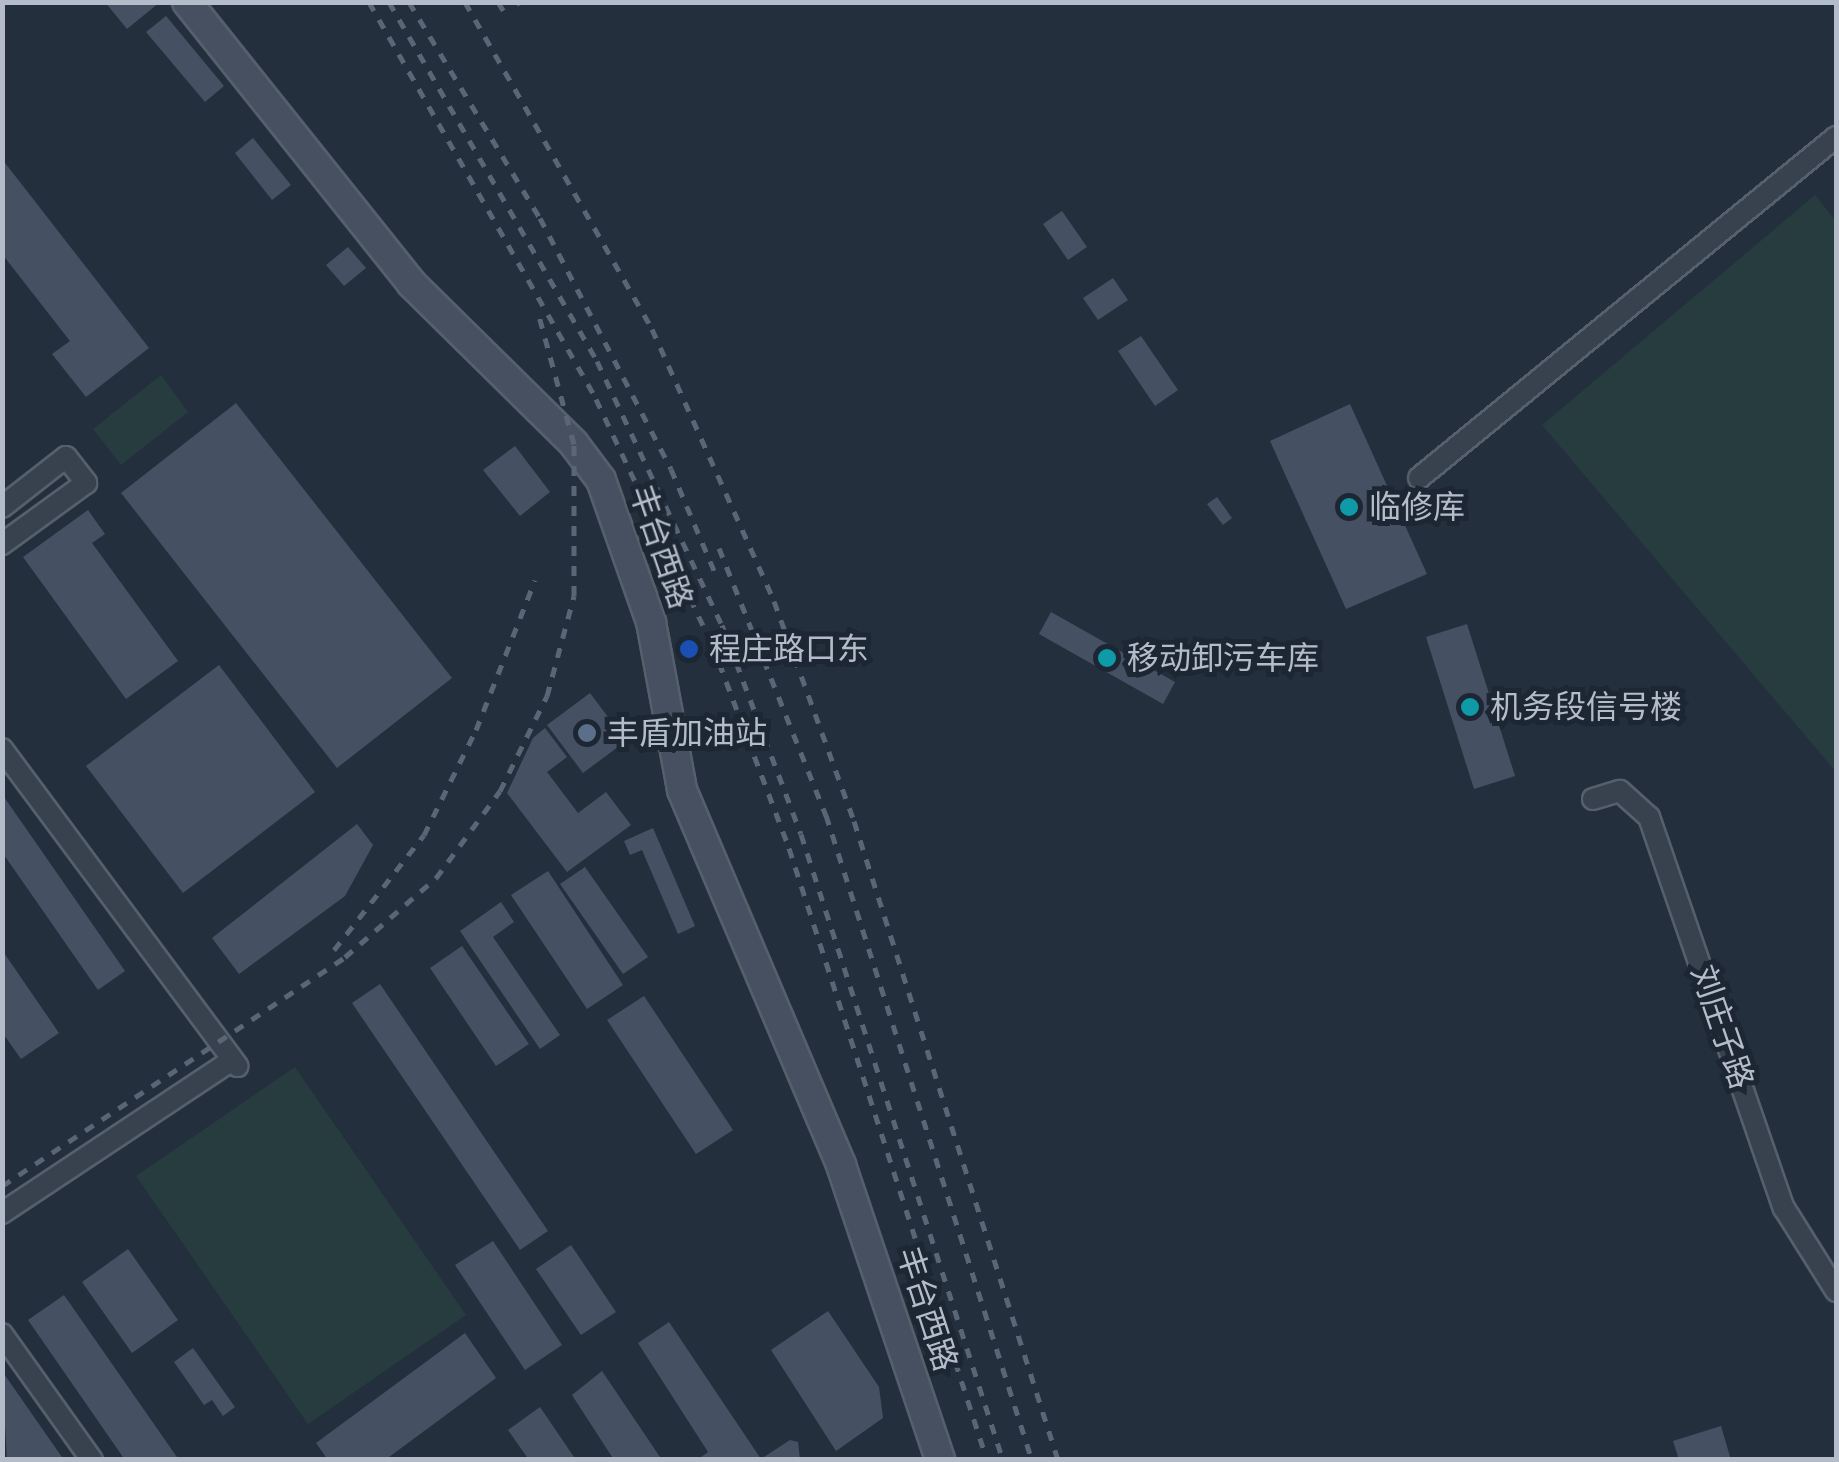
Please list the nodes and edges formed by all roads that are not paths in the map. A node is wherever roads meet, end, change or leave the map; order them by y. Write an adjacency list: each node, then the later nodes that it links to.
1 (187, 2): 12 (main road, 丰台西路)
2 (1836, 137): 3 (street)
3 (1419, 478)
4 (2, 507): 5 (street)
5 (2, 544)
6 (2, 748): 8 (street)
7 (1594, 800): 9 (street, 刘庄子路)
8 (2, 1212)
9 (1836, 1291)
10 (2, 1334): 11 (street)
11 (92, 1460)
12 (940, 1460)

